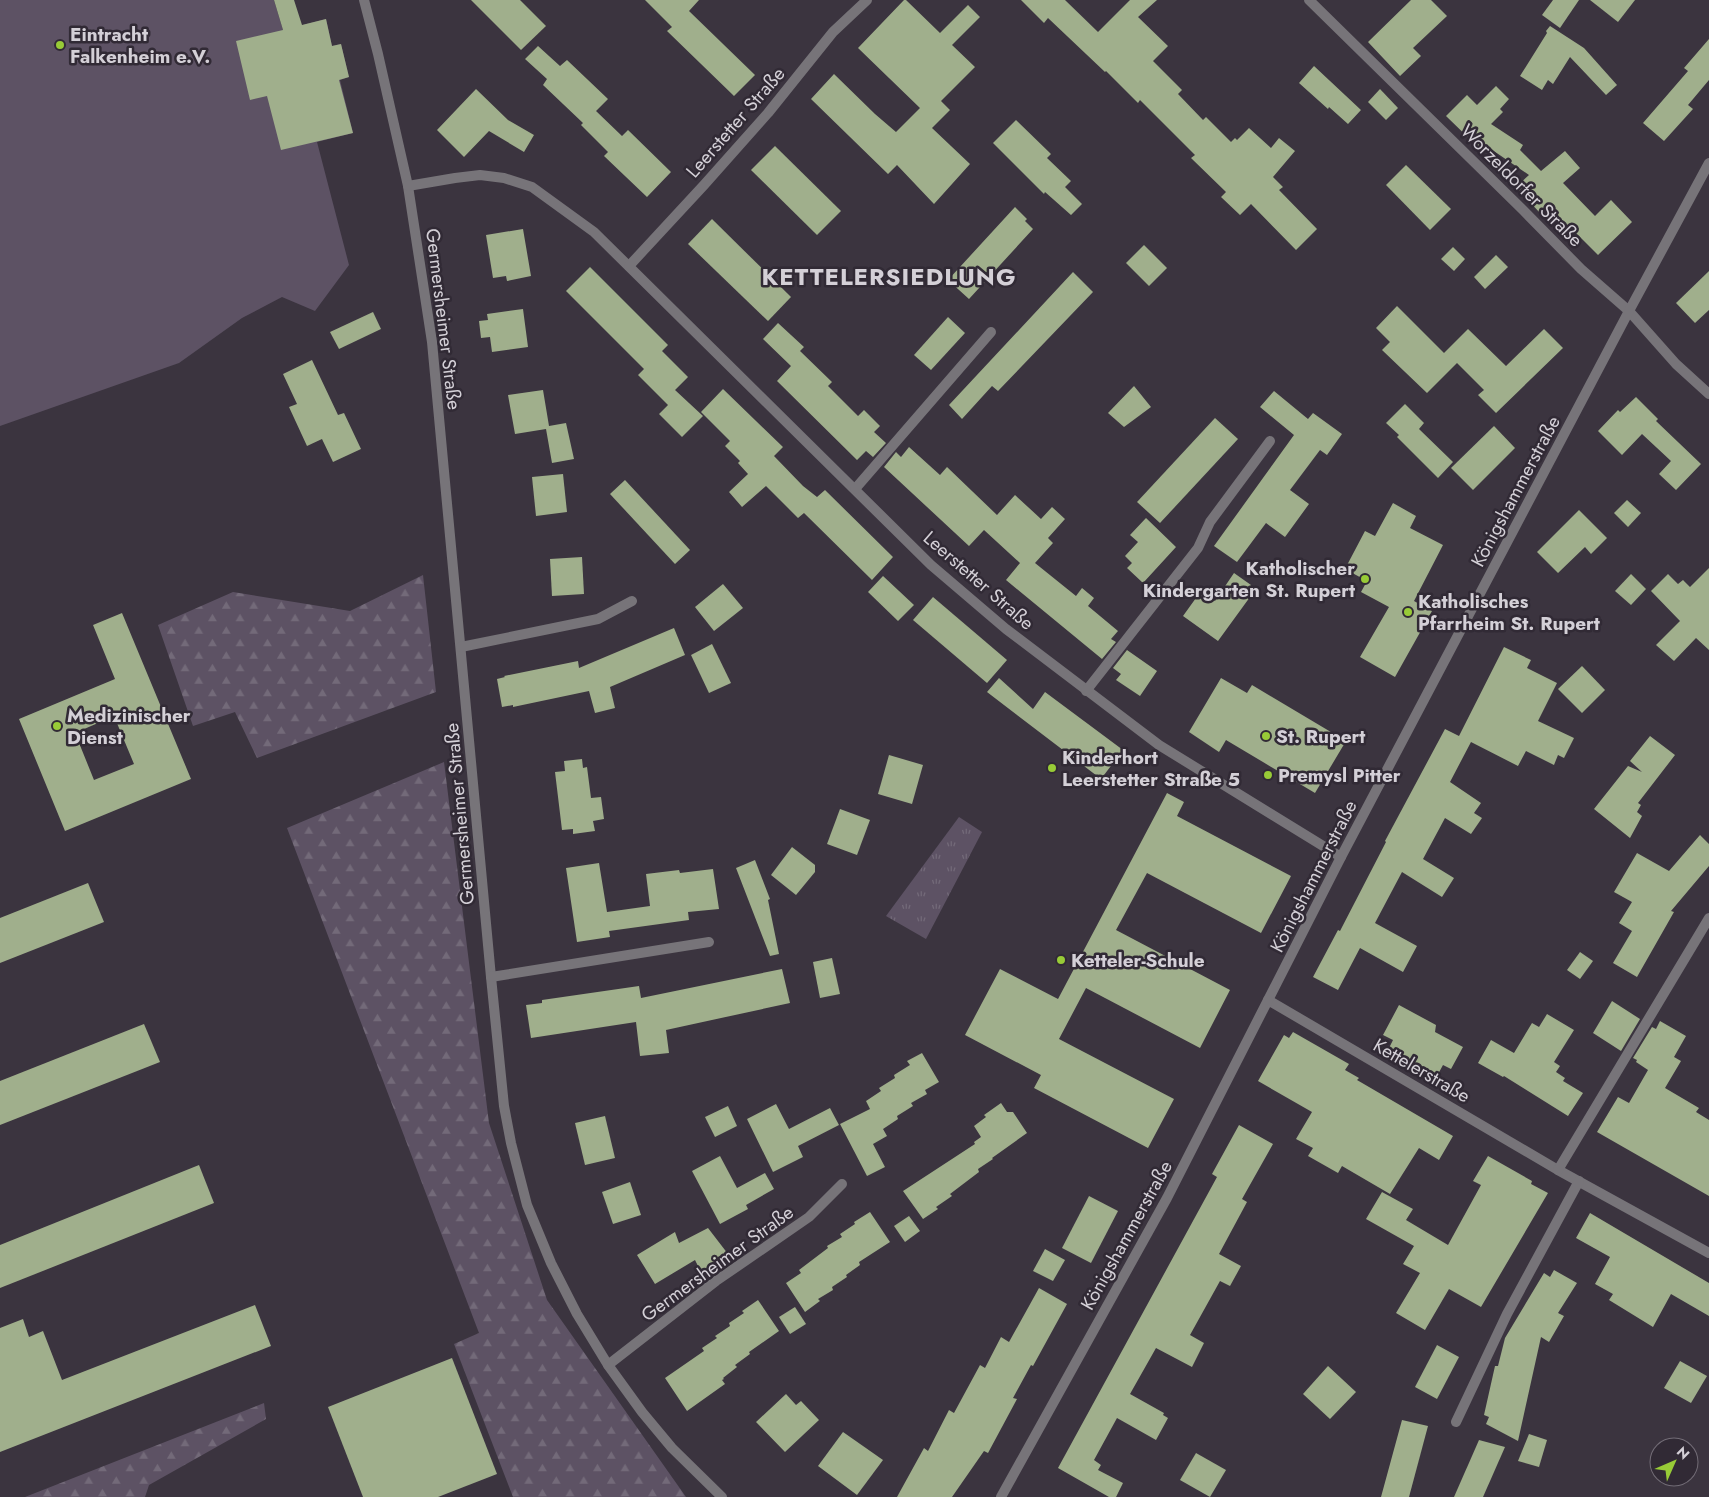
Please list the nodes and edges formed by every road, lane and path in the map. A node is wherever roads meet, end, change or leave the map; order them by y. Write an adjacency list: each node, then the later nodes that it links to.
1 (364, 0): 5 (street, Germersheimer Straße)
2 (867, 0): 6 (street, Leerstetter Straße)
3 (1309, 0): 7 (street, Worzeldorfer Straße)
4 (1709, 163): 7 (street, Königshammerstraße)
5 (408, 186): 6 (street, Leerstetter Straße); 13 (street, Germersheimer Straße)
6 (629, 266): 11 (street, Leerstetter Straße)
7 (1629, 310): 9 (street, Worzeldorfer Straße); 15 (street, Königshammerstraße)
8 (991, 332): 11 (street)
9 (1709, 394)
10 (1270, 441): 14 (street)
11 (855, 489): 14 (street, Leerstetter Straße)
12 (632, 601): 13 (street)
13 (461, 647): 18 (street, Germersheimer Straße)
14 (1086, 690): 15 (street, Leerstetter Straße)
15 (1341, 857): 19 (street, Königshammerstraße)
16 (1709, 918): 20 (street)
17 (709, 942): 18 (street)
18 (491, 977): 24 (street, Germersheimer Straße)
19 (1268, 1000): 20 (street, Kettelerstraße); 27 (street, Königshammerstraße)
20 (1558, 1170): 21 (street, Kettelerstraße)
21 (1579, 1181): 23 (street, Kettelerstraße); 25 (street)
22 (842, 1184): 24 (street, Germersheimer Straße)
23 (1709, 1253)
24 (608, 1365): 26 (street, Germersheimer Straße)
25 (1456, 1422)
26 (722, 1497)
27 (1001, 1497)

